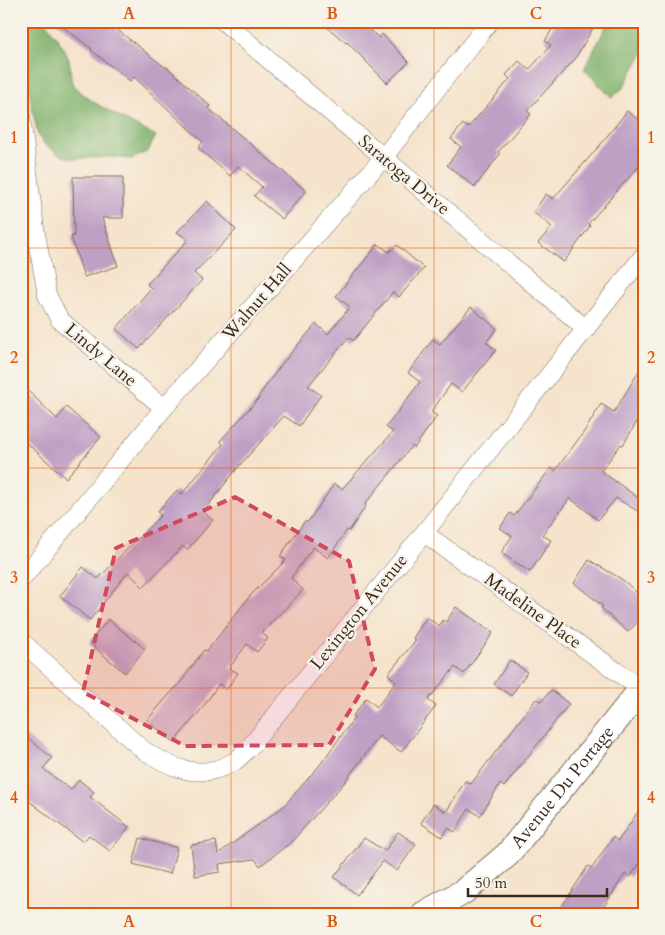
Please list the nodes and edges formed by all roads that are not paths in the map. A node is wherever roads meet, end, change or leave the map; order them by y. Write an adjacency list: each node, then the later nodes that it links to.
1 (223, 21): 4 (street, Saratoga Drive)
2 (490, 21): 4 (street, Walnut Hall)
3 (21, 116): 7 (street, Lindy Lane)
4 (383, 158): 6 (street, Saratoga Drive); 7 (street, Walnut Hall)
5 (644, 255): 6 (street, Lexington Avenue)
6 (586, 329): 8 (street, Lexington Avenue)
7 (164, 408): 9 (street, Walnut Hall)
8 (424, 533): 10 (street, Lexington Avenue); 11 (street, Madeline Place)
9 (21, 580)
10 (21, 641)
11 (643, 687): 12 (street, Avenue Du Portage)
12 (424, 914)

